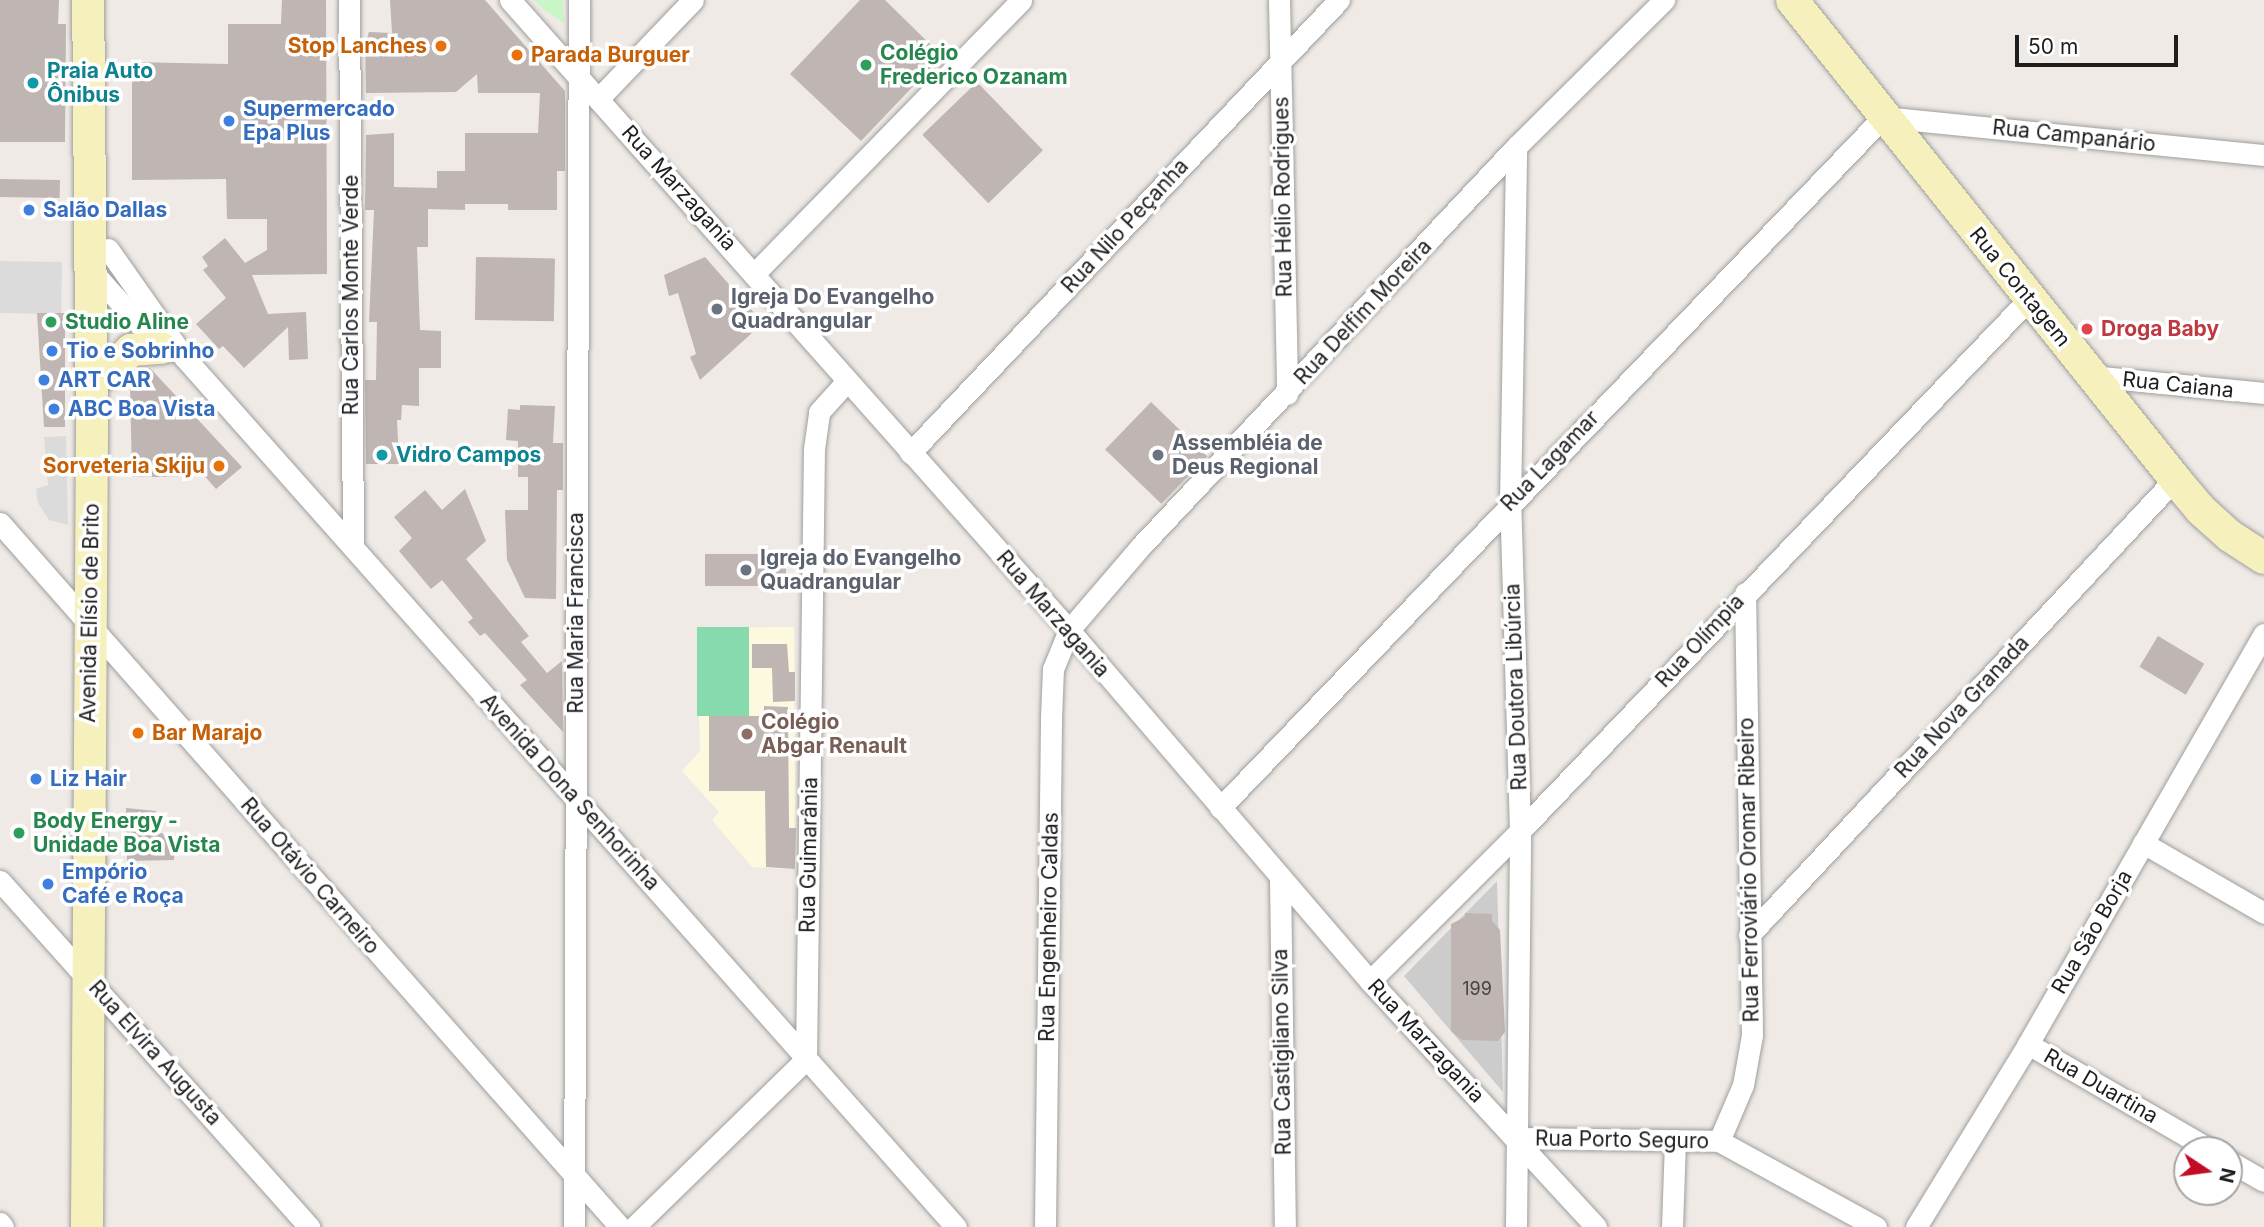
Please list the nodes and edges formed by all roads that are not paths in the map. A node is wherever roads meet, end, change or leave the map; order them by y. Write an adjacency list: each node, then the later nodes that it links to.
1 (88, 0): 18 (street, Avenida Elísio de Brito)
2 (108, 0): 18 (street, Avenida Elísio de Brito)
3 (349, 0): 31 (street, Rua Carlos Monte Verde)
4 (510, 0): 13 (street, Rua Marzagania)
5 (579, 0): 13 (street, Rua Maria Francisca)
6 (693, 0): 14 (street)
7 (1021, 0): 19 (street)
8 (1279, 0): 12 (street, Rua Hélio Rodrigues)
9 (1339, 0): 12 (street, Rua Nilo Peçanha)
10 (1664, 0): 16 (street, Rua Delfim Moreira)
11 (1793, 0): 15 (street, Rua Contagem)
12 (1280, 62): 26 (street, Rua Hélio Rodrigues); 27 (street, Rua Nilo Peçanha)
13 (579, 76): 14 (street, Rua Marzagania); 37 (street, Rua Maria Francisca)
14 (598, 99): 19 (street, Rua Marzagania)
15 (1883, 117): 17 (street, Rua Campanário); 20 (street, Rua Contagem); 29 (street, Rua Lagamar)
16 (1516, 147): 26 (street, Rua Delfim Moreira); 29 (street, Rua Doutora Libúrcia)
17 (2264, 155)
18 (102, 268): 21 (street, Avenida Dona Senhorinha); 21 (street, Avenida Dona Senhorinha); 22 (street, Avenida Elísio de Brito); 35 (street, Avenida Elísio de Brito)
19 (755, 273): 24 (street, Rua Marzagania)
20 (2029, 299): 23 (street, Rua Contagem); 33 (street, Rua Olímpia)
21 (172, 352): 22 (street); 31 (street, Avenida Dona Senhorinha)
22 (108, 373): 35 (street, Avenida Elísio de Brito)
23 (2091, 376): 25 (street, Rua Caiana); 28 (street, Rua Contagem)
24 (847, 381): 27 (street, Rua Marzagania); 48 (street, Rua Guimarânia)
25 (2264, 393)
26 (1287, 394): 34 (street, Rua Delfim Moreira)
27 (910, 453): 34 (street, Rua Marzagania)
28 (2175, 480): 32 (street, Rua Contagem); 44 (street, Rua Nova Granada)
29 (1510, 502): 38 (street, Rua Lagamar); 39 (street, Rua Doutora Libúrcia)
30 (0, 523): 35 (street, Rua Otávio Carneiro)
31 (353, 547): 37 (street, Avenida Dona Senhorinha)
32 (2264, 558)
33 (1745, 593): 39 (street, Rua Olímpia); 44 (street, Rua Ferroviário Oromar Ribeiro)
34 (1069, 630): 38 (street, Rua Marzagania); 63 (street, Rua Engenheiro Caldas)
35 (97, 635): 46 (street, Avenida Elísio de Brito); 54 (street, Rua Otávio Carneiro)
36 (2262, 642): 40 (street, Rua São Borja)
37 (575, 798): 48 (street, Avenida Dona Senhorinha); 54 (street, Rua Maria Francisca)
38 (1220, 808): 41 (street, Rua Marzagania)
39 (1520, 831): 45 (street, Rua Olímpia); 50 (street, Rua Doutora Libúrcia)
40 (2143, 843): 43 (street); 47 (street, Rua São Borja)
41 (1280, 877): 45 (street, Rua Marzagania); 64 (street, Rua Castigliano Silva)
42 (0, 881): 46 (street, Rua Elvira Augusta)
43 (2264, 913)
44 (1749, 935): 52 (street, Rua Ferroviário Oromar Ribeiro)
45 (1370, 981): 50 (street, Rua Marzagania)
46 (97, 987): 56 (street, Avenida Elísio de Brito); 57 (street, Avenida Elísio de Brito); 58 (street, Rua Elvira Augusta)
47 (2028, 1044): 49 (street, Rua Duartina); 69 (street, Rua São Borja)
48 (806, 1059): 61 (street); 62 (street, Avenida Dona Senhorinha)
49 (2187, 1136)
50 (1515, 1138): 51 (street, Rua Porto Seguro); 65 (street, Rua Doutora Libúrcia); 66 (street, Rua Marzagania)
51 (1675, 1140): 52 (street, Rua Porto Seguro); 67 (street)
52 (1719, 1141): 68 (street, Rua Porto Seguro)
53 (2243, 1169): 55 (street)
54 (574, 1176): 59 (street, Rua Maria Francisca); 60 (street, Rua Otávio Carneiro)
55 (2264, 1181)
56 (87, 1227)
57 (105, 1227)
58 (309, 1227)
59 (574, 1227)
60 (620, 1227)
61 (634, 1227)
62 (956, 1227)
63 (1045, 1227)
64 (1285, 1227)
65 (1516, 1227)
66 (1596, 1227)
67 (1672, 1227)
68 (1876, 1227)
69 (1916, 1227)

